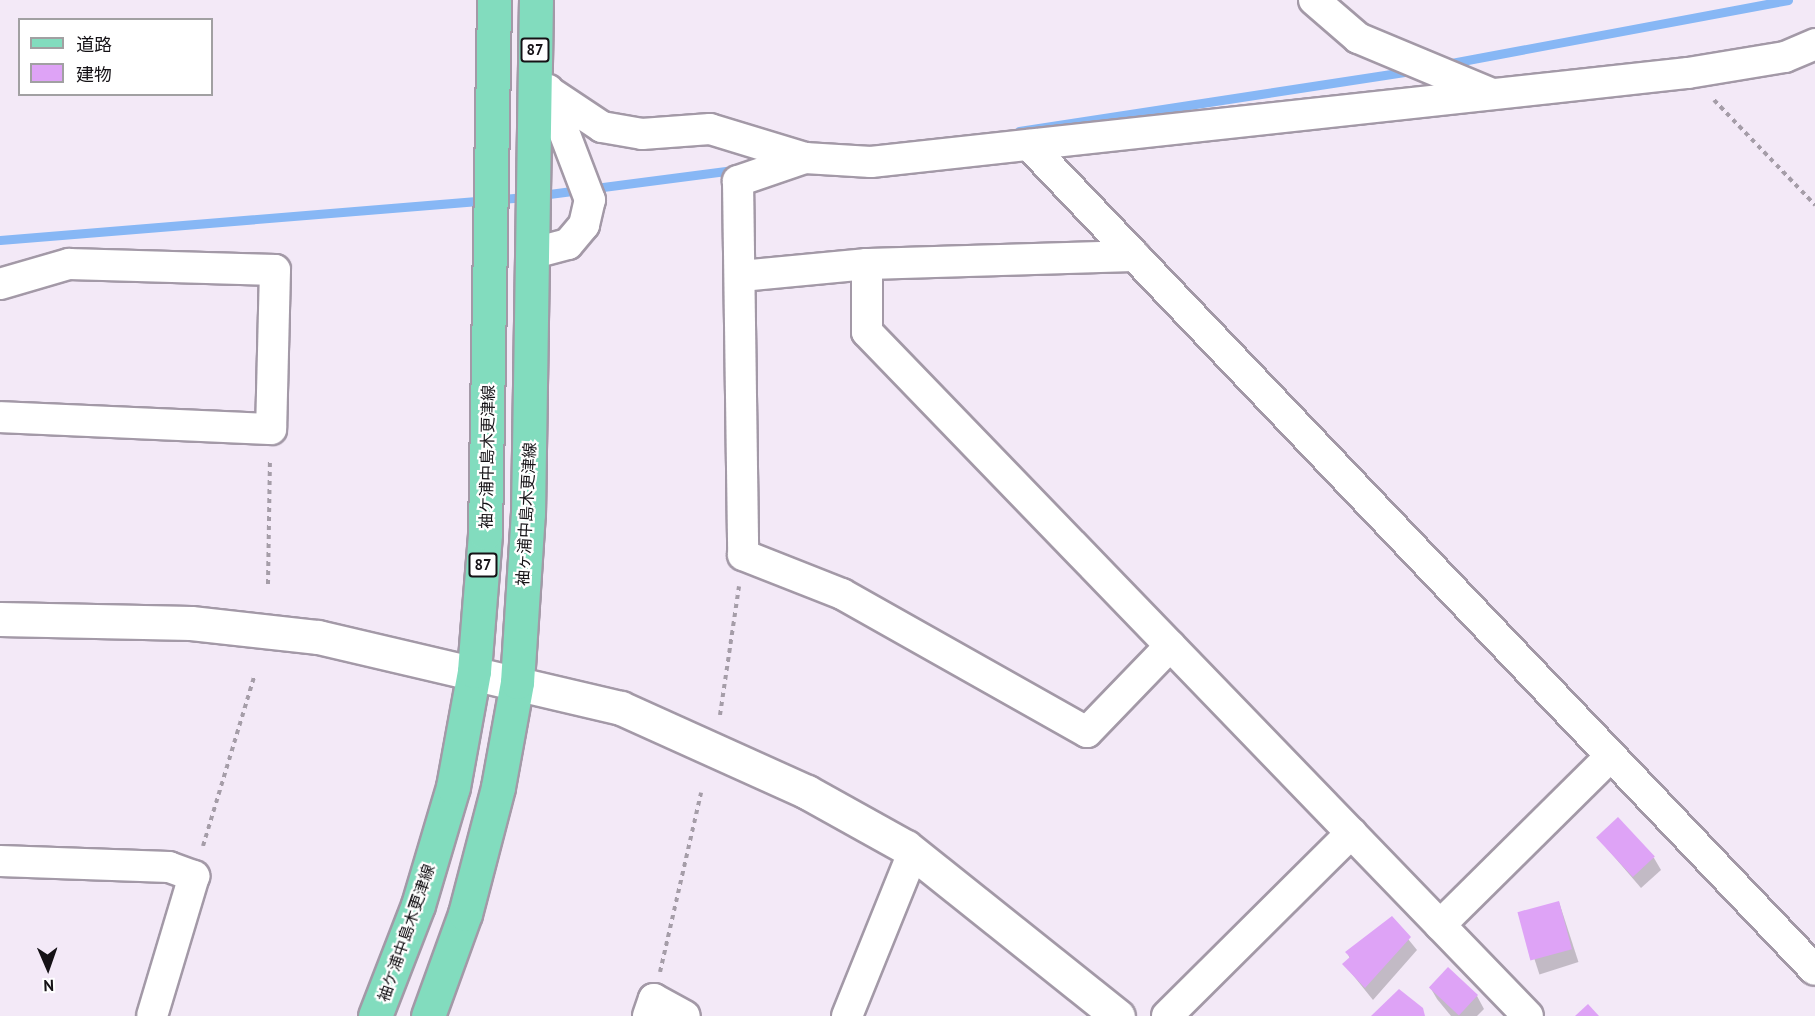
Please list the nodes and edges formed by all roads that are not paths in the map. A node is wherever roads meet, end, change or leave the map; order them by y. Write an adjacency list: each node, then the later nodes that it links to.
1 (494, 0): 18 (main road, 袖ケ浦中島木更津線 / 87)
2 (536, 0): 7 (main road, 袖ヶ浦中島木更津線 / 87)
3 (541, 0): 7 (street)
4 (1314, 0): 6 (street)
5 (1815, 44): 6 (street)
6 (1495, 95): 8 (street)
7 (541, 96): 9 (street); 10 (main road, 袖ヶ浦中島木更津線 / 87); 10 (street)
8 (1029, 145): 9 (street); 11 (street)
9 (805, 158): 13 (street)
10 (534, 253): 19 (main road, 袖ヶ浦中島木更津線 / 87)
11 (1135, 256): 12 (street); 20 (street)
12 (867, 264): 13 (street); 17 (street)
13 (741, 276): 17 (street)
14 (0, 284): 15 (street)
15 (0, 417)
16 (0, 619): 18 (street)
17 (1170, 646): 21 (street)
18 (474, 671): 19 (street); 28 (main road, 袖ケ浦中島木更津線 / 87)
19 (517, 682): 22 (street); 29 (main road, 袖ヶ浦中島木更津線 / 87)
20 (1611, 756): 24 (street); 25 (street)
21 (1352, 833): 24 (street); 33 (street)
22 (914, 853): 31 (street); 32 (street)
23 (0, 861): 27 (street)
24 (1440, 925): 34 (street)
25 (1815, 970)
26 (651, 1007): 30 (street)
27 (152, 1016)
28 (375, 1016)
29 (428, 1016)
30 (685, 1016)
31 (847, 1016)
32 (1118, 1016)
33 (1167, 1016)
34 (1528, 1016)

